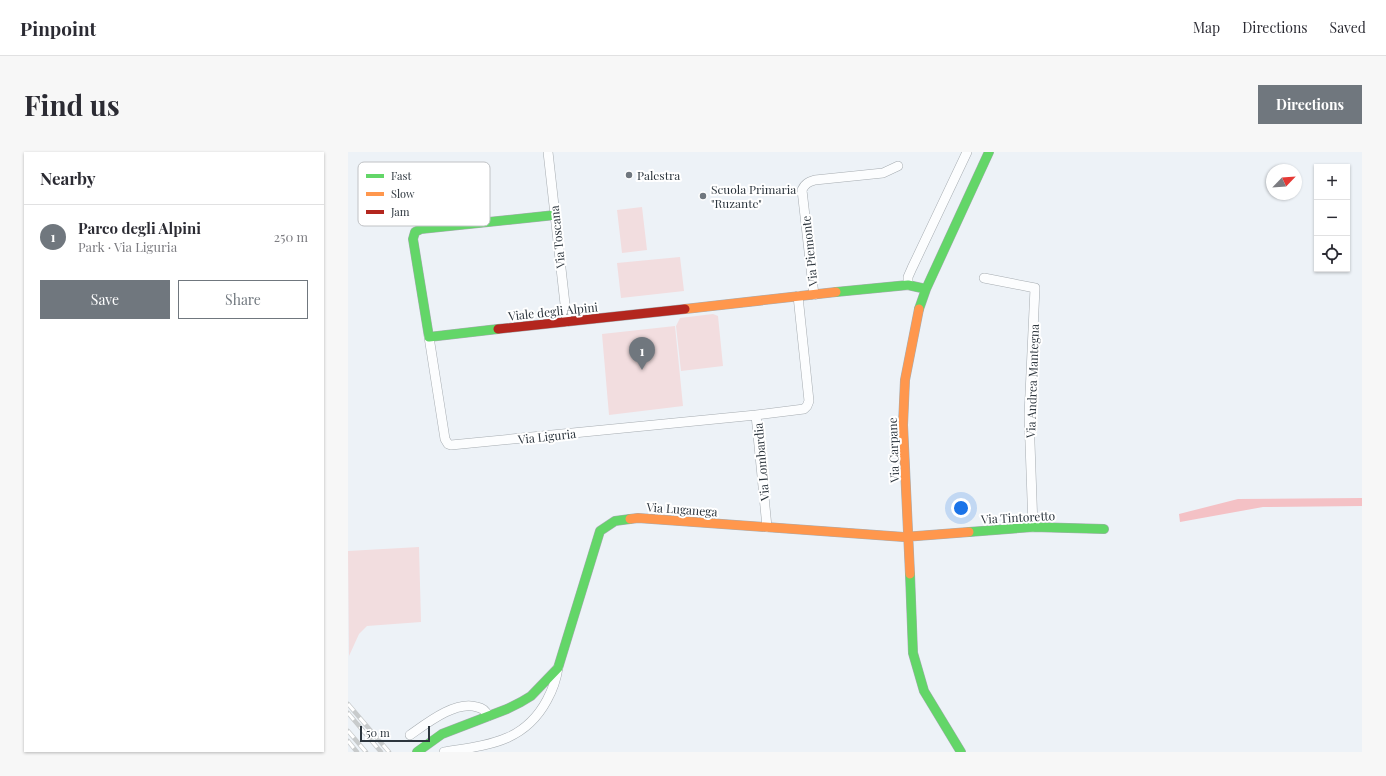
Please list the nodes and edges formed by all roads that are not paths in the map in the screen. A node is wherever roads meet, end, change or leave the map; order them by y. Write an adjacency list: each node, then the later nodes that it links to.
1 (548, 152): 5 (street, Via Toscana)
2 (967, 152): 9 (street)
3 (989, 152): 10 (street, Via Carpane)
4 (898, 166): 11 (street, Via Piemonte)
5 (555, 215): 6 (street); 13 (street, Via Toscana)
6 (490, 222)
7 (450, 226): 14 (street)
8 (984, 278): 17 (street, Via Andrea Mantegna)
9 (908, 285): 10 (street, Viale degli Alpini); 11 (street, Viale degli Alpini)
10 (926, 288): 19 (street, Via Carpane)
11 (814, 295): 12 (street, Viale degli Alpini)
12 (798, 296): 13 (street, Viale degli Alpini); 15 (street, Via Lombardia)
13 (567, 322): 14 (street, Viale degli Alpini)
14 (428, 337): 15 (street, Via Liguria)
15 (756, 414): 16 (street, Via Lombardia)
16 (767, 527): 19 (street, Via Luganega); 20 (street, Via Luganega)
17 (1033, 527): 18 (street, Via Tintoretto); 19 (street, Via Tintoretto)
18 (1104, 529)
19 (909, 537): 29 (street, Via Carpane)
20 (558, 668): 21 (street, Via Luganega); 23 (street, Via Luganega)
21 (539, 688): 22 (street, Via Luganega); 23 (street)
22 (531, 696): 24 (street); 25 (street, Via Luganega)
23 (548, 699): 24 (street, Via Luganega)
24 (540, 711): 28 (street, Via Luganega)
25 (488, 716): 26 (street); 27 (street, Via Luganega)
26 (410, 735)
27 (417, 752)
28 (444, 752)
29 (961, 752)

